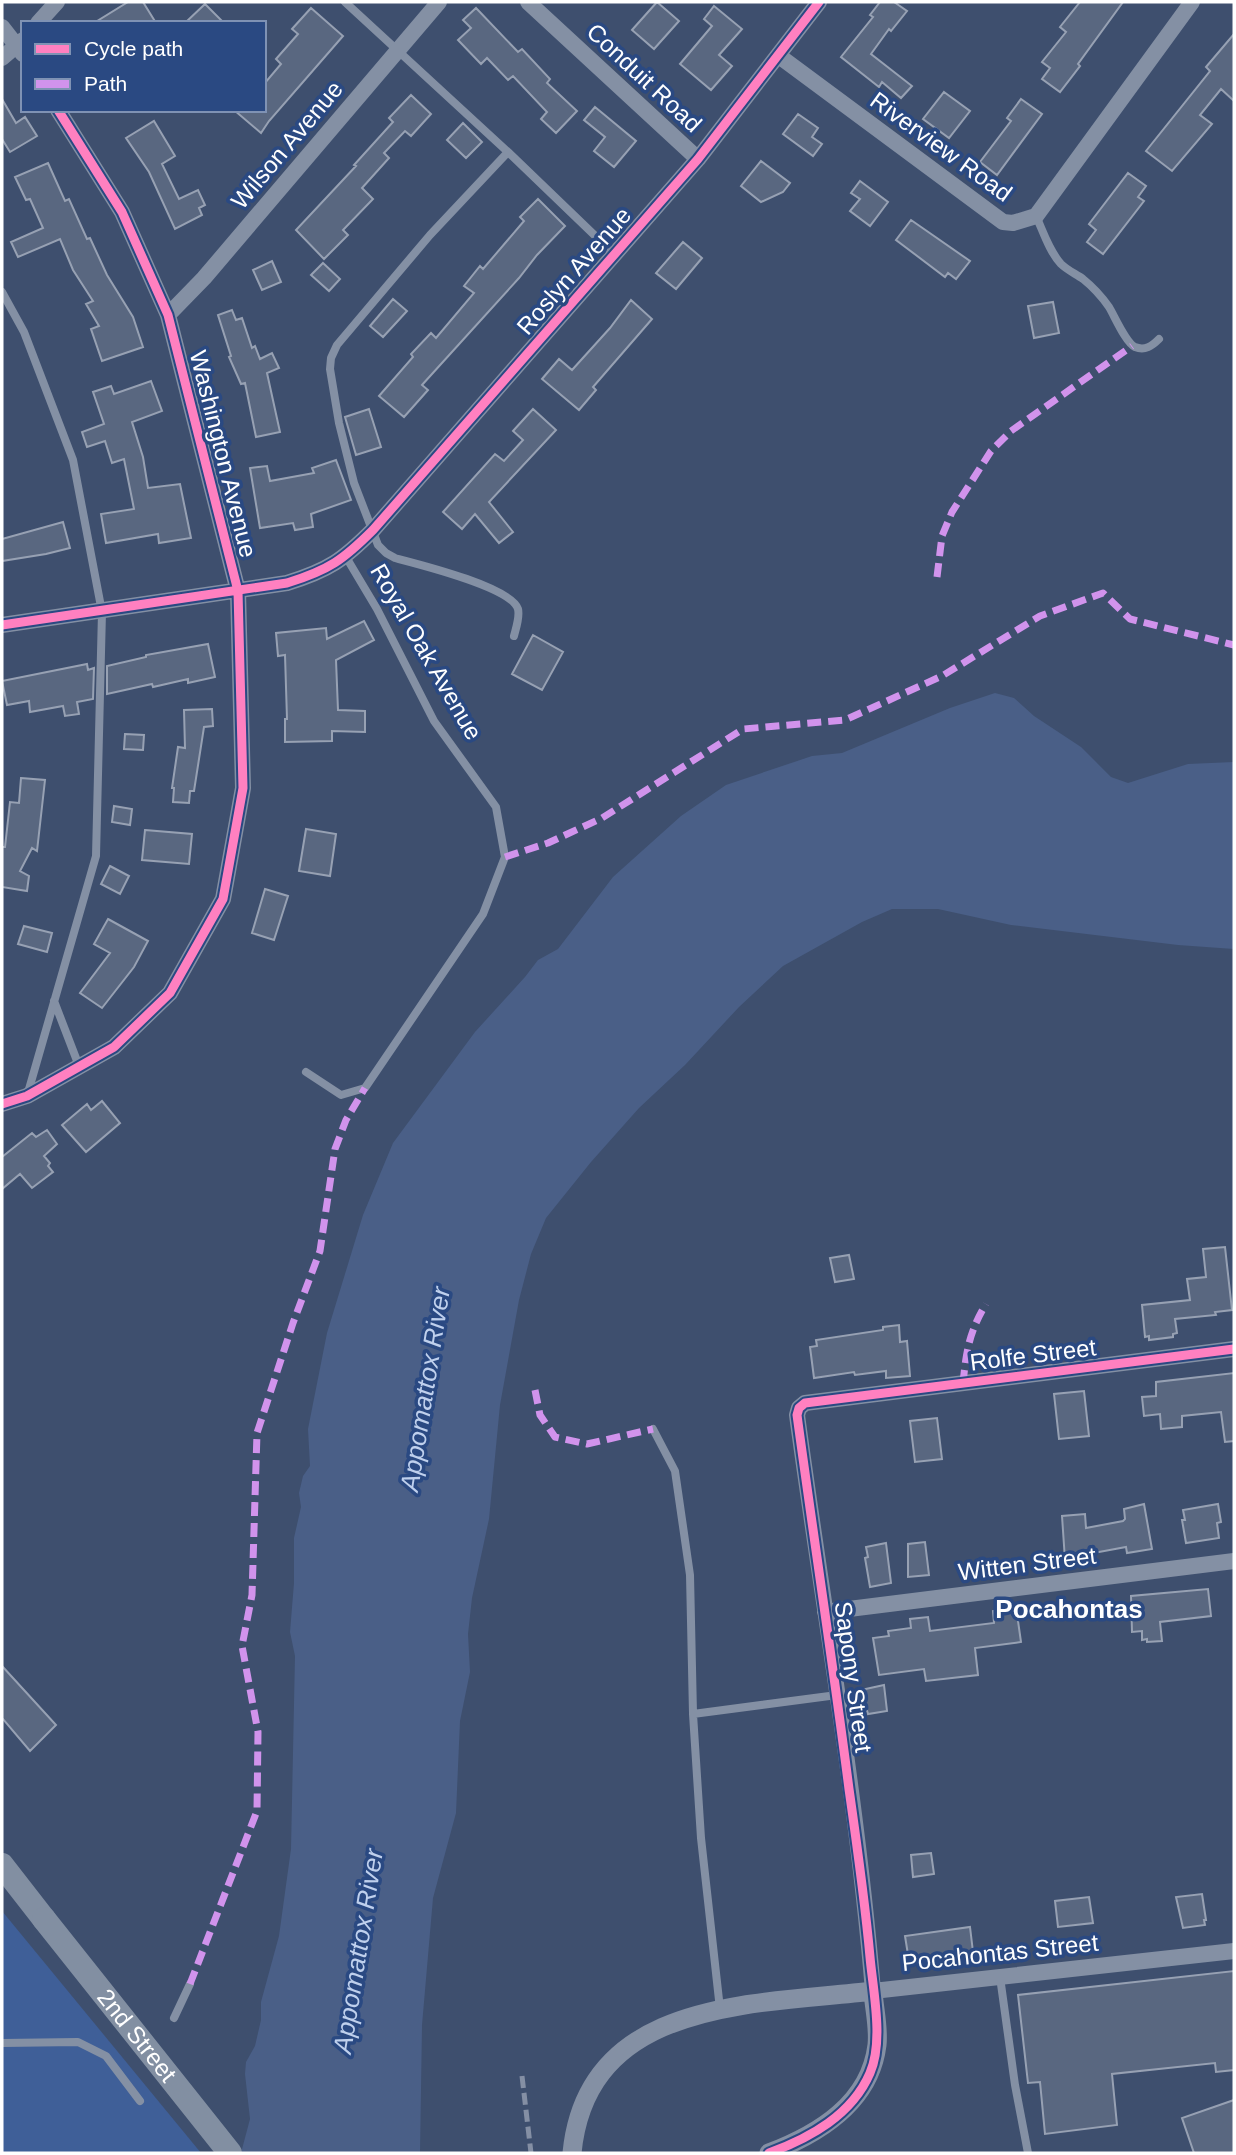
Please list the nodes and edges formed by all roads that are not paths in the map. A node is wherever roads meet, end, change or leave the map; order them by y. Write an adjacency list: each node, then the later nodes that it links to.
1 (57, 2): 7 (street)
2 (345, 2): 10 (lane)
3 (439, 2): 10 (street, Wilson Avenue)
4 (528, 2): 15 (street, Conduit Road)
5 (819, 2): 11 (street, Roslyn Avenue)
6 (1192, 2): 16 (street, Riverview Road)
7 (40, 21)
8 (2, 27): 9 (street)
9 (21, 46): 12 (street)
10 (398, 50): 14 (lane); 19 (street, Wilson Avenue)
11 (779, 56): 15 (street, Roslyn Avenue); 16 (street, Riverview Road)
12 (2, 58)
13 (59, 112): 19 (street, Washington Avenue)
14 (508, 152): 17 (lane); 21 (lane)
15 (698, 159): 17 (street, Roslyn Avenue)
16 (1036, 216): 20 (lane)
17 (614, 254): 21 (street, Roslyn Avenue)
18 (2, 292): 24 (lane)
19 (168, 315): 23 (street, Washington Avenue)
20 (1159, 339)
21 (373, 530): 22 (street, Roslyn Avenue); 26 (lane)
22 (346, 557): 23 (street, Royal Oak Avenue); 29 (lane, Royal Oak Avenue)
23 (238, 591): 24 (street, Royal Oak Avenue); 28 (street, Washington Avenue)
24 (102, 612): 25 (street, Royal Oak Avenue); 27 (lane)
25 (2, 625)
26 (514, 636)
27 (54, 1001): 28 (lane); 30 (lane)
28 (79, 1066): 30 (street, Washington Avenue)
29 (306, 1072)
30 (27, 1096): 31 (street, Washington Avenue)
31 (2, 1104)
32 (1234, 1349): 33 (street, Rolfe Street)
33 (836, 1399): 36 (street, Sapony Street)
34 (653, 1429): 38 (lane)
35 (1234, 1561): 36 (street, Witten Street)
36 (825, 1612): 37 (street, Sapony Street)
37 (837, 1695): 38 (lane); 43 (street, Sapony Street)
38 (693, 1714): 44 (lane)
39 (2, 1865): 48 (main road, 2nd Street, bridge)
40 (1234, 1951): 41 (street, Pocahontas Street)
41 (1000, 1978): 43 (street, Pocahontas Street); 51 (lane)
42 (190, 1984): 45 (lane)
43 (873, 1991): 44 (street, Pocahontas Street); 50 (street)
44 (720, 2009): 49 (street, Pocahontas Street)
45 (174, 2018)
46 (2, 2043): 47 (lane)
47 (140, 2101)
48 (230, 2153)
49 (572, 2153)
50 (769, 2153)
51 (1028, 2153)

